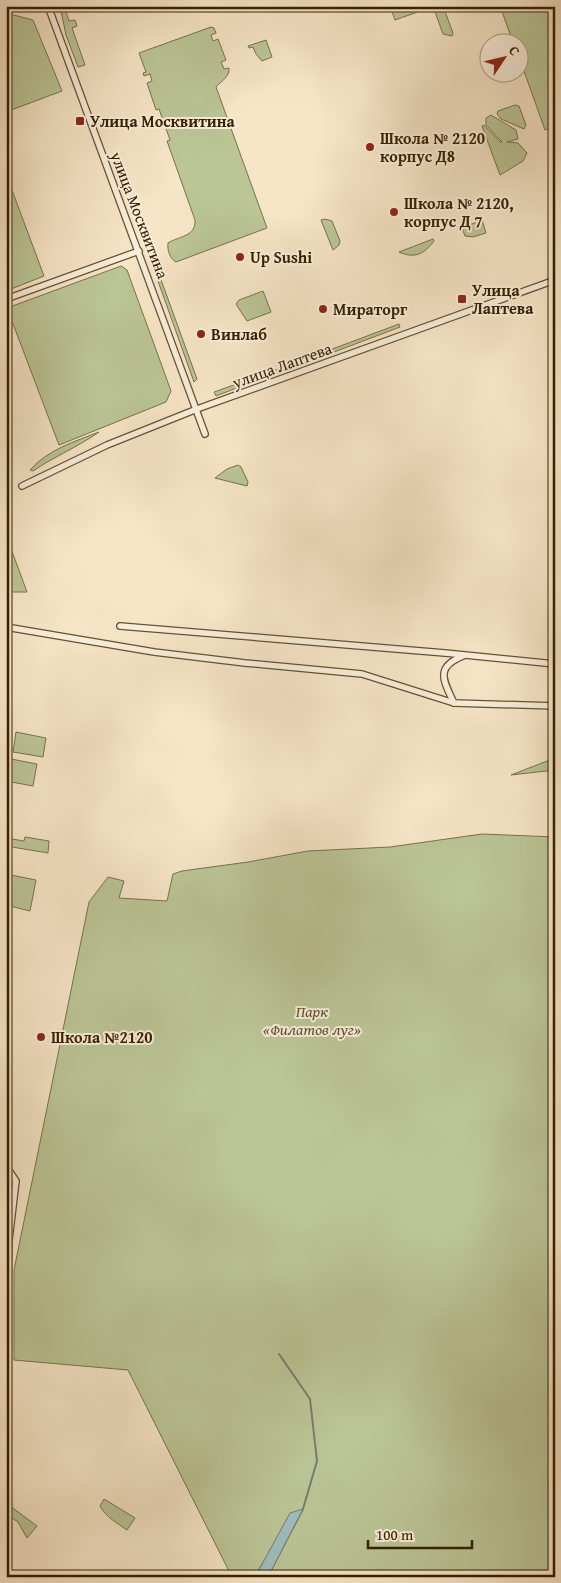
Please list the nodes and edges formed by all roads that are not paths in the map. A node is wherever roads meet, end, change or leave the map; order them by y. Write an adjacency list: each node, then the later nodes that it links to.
1 (48, 6): 2 (street, улица Москвитина)
2 (139, 252): 4 (street); 5 (street, улица Москвитина)
3 (555, 280): 5 (street, улица Лаптева)
4 (6, 299)
5 (197, 409): 6 (street, улица Москвитина); 7 (street, улица Лаптева)
6 (205, 434)
7 (22, 486)
8 (120, 626): 10 (street)
9 (6, 627): 12 (street)
10 (465, 655): 11 (street); 12 (street)
11 (555, 664)
12 (454, 703): 13 (street)
13 (555, 706)
14 (6, 1172): 15 (street)
15 (6, 1345)

